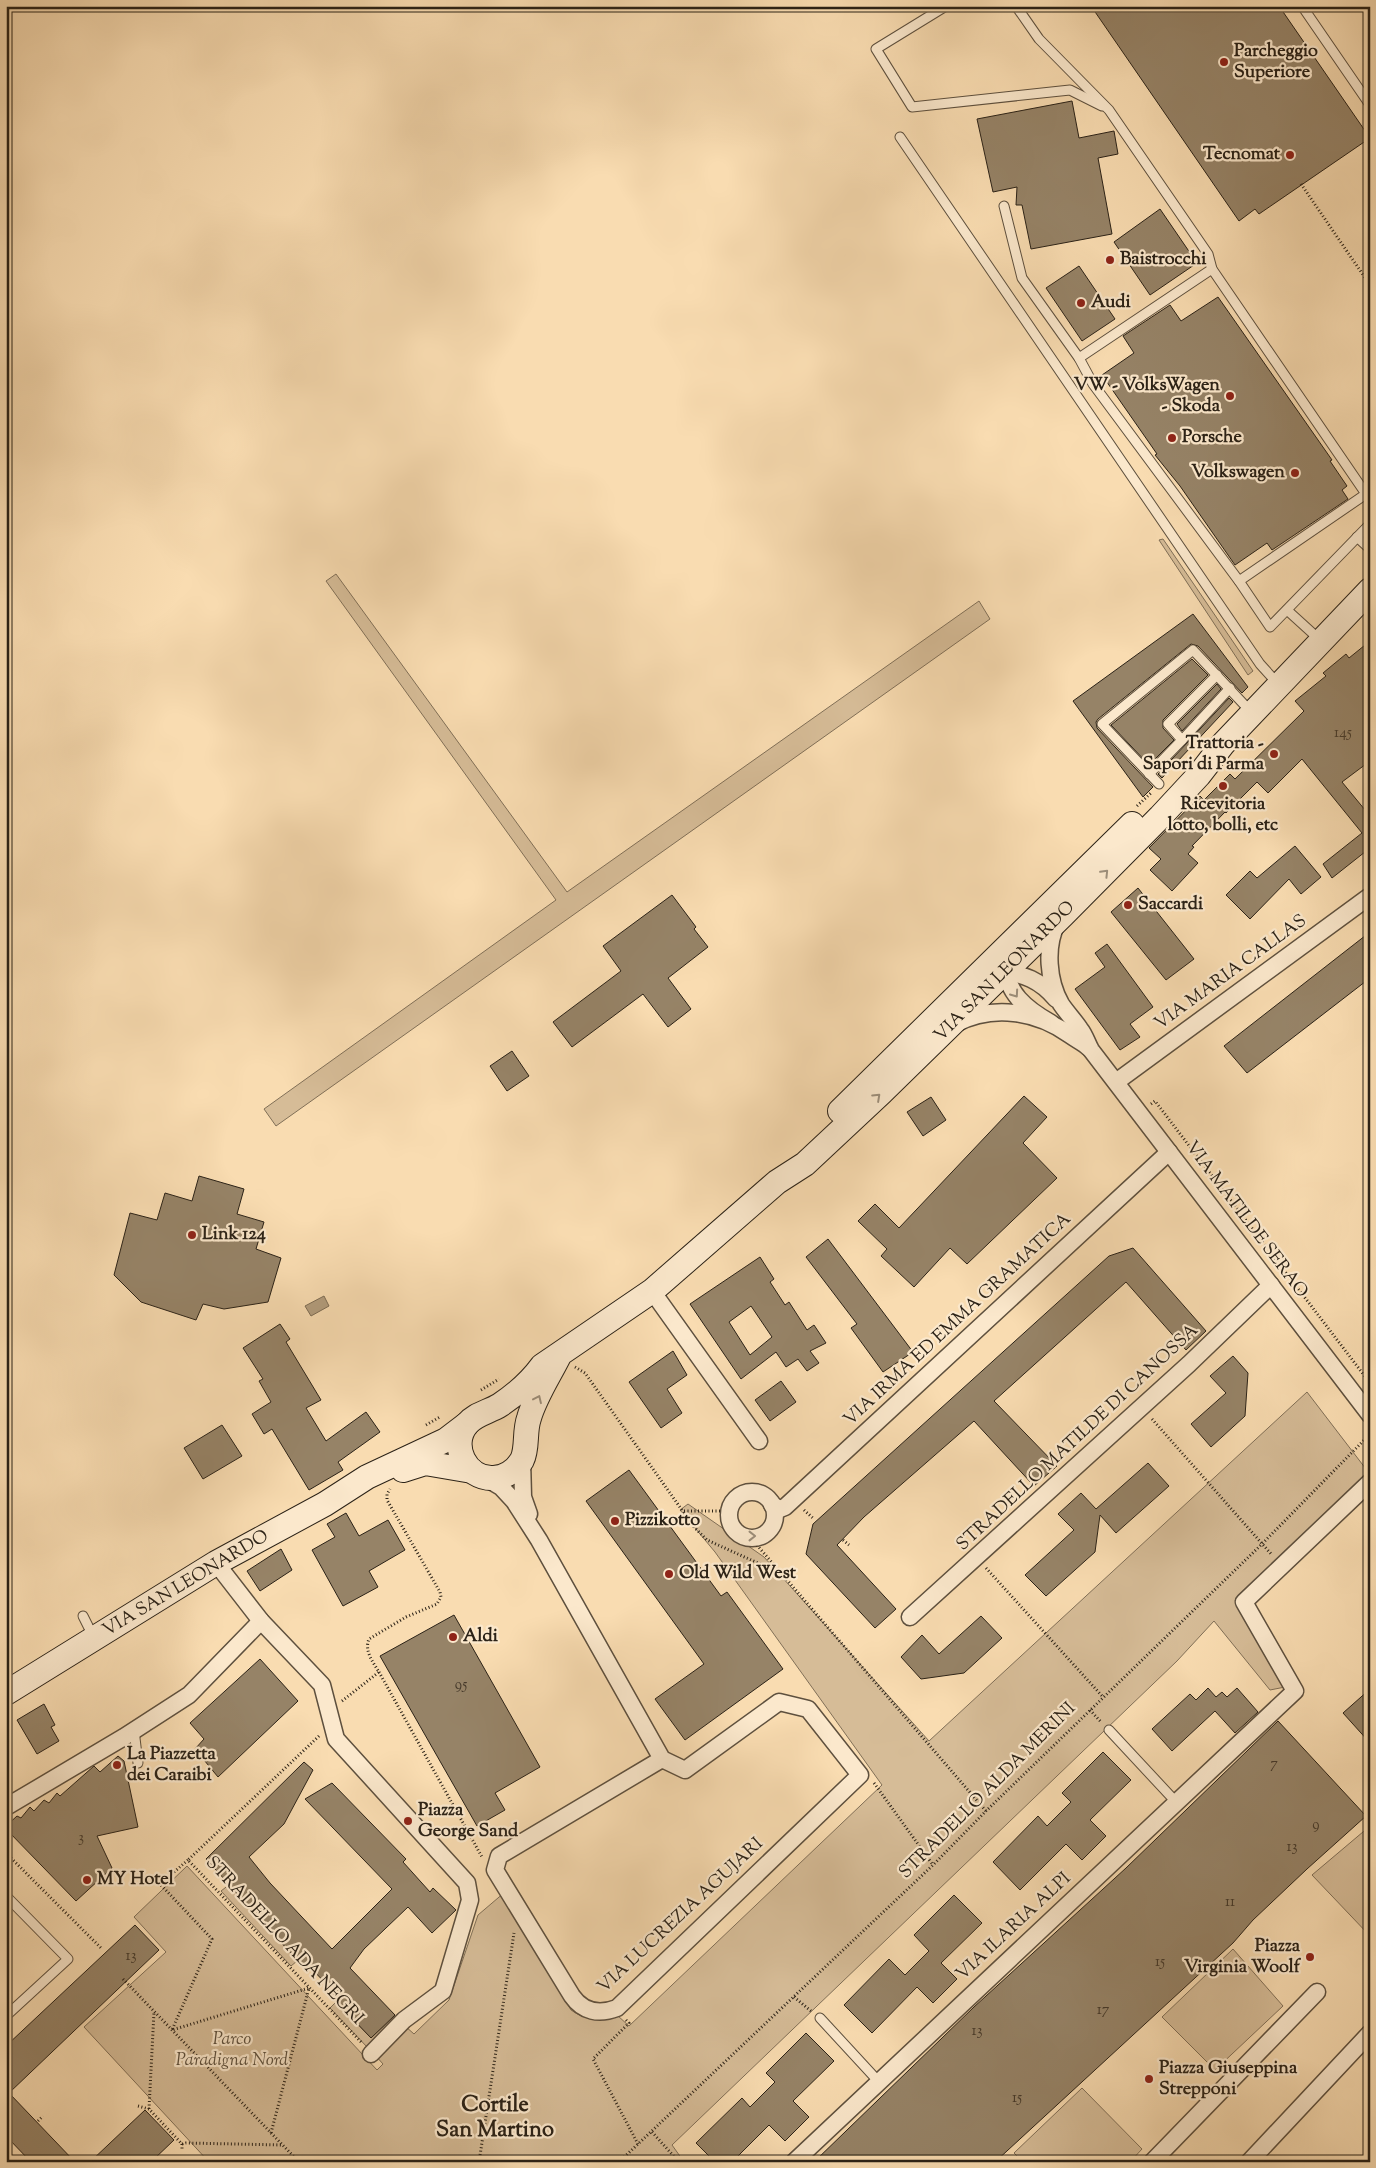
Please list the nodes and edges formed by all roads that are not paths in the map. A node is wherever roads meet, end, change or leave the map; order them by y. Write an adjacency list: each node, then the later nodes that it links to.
1 (946, 6): 5 (lane)
2 (1016, 6): 5 (lane)
3 (1302, 6): 4 (lane)
4 (1370, 105)
5 (1109, 110): 8 (lane)
6 (900, 138): 19 (lane)
7 (1004, 206): 9 (lane)
8 (1212, 269): 9 (lane); 10 (lane)
9 (1079, 358): 14 (lane)
10 (1368, 497): 14 (lane)
11 (1370, 524): 12 (lane)
12 (1357, 537): 13 (lane); 16 (lane)
13 (1370, 549)
14 (1239, 581): 16 (lane)
15 (1370, 590): 17 (main road, VIA SAN LEONARDO)
16 (1287, 610): 17 (lane)
17 (1321, 641): 19 (main road, VIA SAN LEONARDO)
18 (1217, 675): 20 (lane); 22 (lane); 24 (lane)
19 (1279, 685): 21 (main road, VIA SAN LEONARDO)
20 (1230, 688): 21 (lane); 22 (lane)
21 (1252, 713): 23 (main road, VIA SAN LEONARDO)
22 (1182, 740): 24 (lane)
23 (1223, 744): 26 (main road, VIA SAN LEONARDO); 28 (main road, VIA SAN LEONARDO, one-way to 23)
24 (1150, 774): 25 (lane)
25 (1159, 784)
26 (1095, 858): 29 (street); 33 (main road, VIA SAN LEONARDO)
27 (1370, 896): 35 (street, VIA MARIA CALLAS)
28 (1063, 916): 29 (main road, VIA SAN LEONARDO); 30 (street, VIA MATILDE SERAO)
29 (1006, 972): 30 (street, VIA MATILDE SERAO); 31 (street, VIA MATILDE SERAO, one-way to 31); 32 (main road, VIA SAN LEONARDO); 33 (street)
30 (1064, 1008): 34 (street, VIA MATILDE SERAO)
31 (1051, 1023): 32 (street, VIA MATILDE SERAO); 34 (street, VIA MATILDE SERAO)
32 (946, 1031): 37 (main road, VIA SAN LEONARDO, one-way to 32)
33 (918, 1033): 37 (main road, VIA SAN LEONARDO)
34 (1091, 1050): 35 (street, VIA MATILDE SERAO)
35 (1116, 1082): 36 (street, VIA MATILDE SERAO)
36 (1169, 1152): 38 (street, VIA MATILDE SERAO); 48 (street, VIA IRMA ED EMMA GRAMATICA)
37 (774, 1185): 39 (main road, VIA SAN LEONARDO)
38 (1271, 1285): 42 (street, VIA MATILDE SERAO); 52 (street, STRADELLO MATILDE DI CANOSSA)
39 (652, 1291): 40 (main road, VIA SAN LEONARDO); 43 (street)
40 (559, 1356): 41 (main road, VIA SAN LEONARDO); 44 (main road, one-way to 40)
41 (476, 1410): 44 (main road); 45 (main road); 46 (main road, VIA SAN LEONARDO)
42 (1370, 1415)
43 (759, 1441)
44 (524, 1451): 45 (main road); 49 (street)
45 (477, 1474): 46 (main road, VIA SAN LEONARDO); 49 (street)
46 (367, 1478): 50 (main road, VIA SAN LEONARDO)
47 (1370, 1482): 60 (street, VIA ILARIA ALPI)
48 (772, 1505): 48 (street, one-way to 48)
49 (539, 1540): 58 (street)
50 (216, 1563): 53 (street); 54 (main road, VIA SAN LEONARDO)
51 (83, 1616): 54 (lane)
52 (910, 1617)
53 (261, 1621): 57 (street); 67 (street)
54 (95, 1638): 55 (main road, VIA SAN LEONARDO)
55 (6, 1693)
56 (1109, 1730): 60 (lane)
57 (125, 1732): 59 (lane); 61 (street)
58 (662, 1759): 58 (street, VIA LUCREZIA AGUJARI)
59 (138, 1763)
60 (1176, 1802): 68 (street, VIA ILARIA ALPI)
61 (6, 1807)
62 (6, 1896): 64 (lane)
63 (1317, 1992): 70 (street)
64 (6, 2016)
65 (820, 2018): 68 (lane)
66 (1370, 2033): 71 (street)
67 (371, 2054)
68 (879, 2082): 69 (street, VIA ILARIA ALPI)
69 (794, 2162)
70 (1152, 2162)
71 (1249, 2162)

